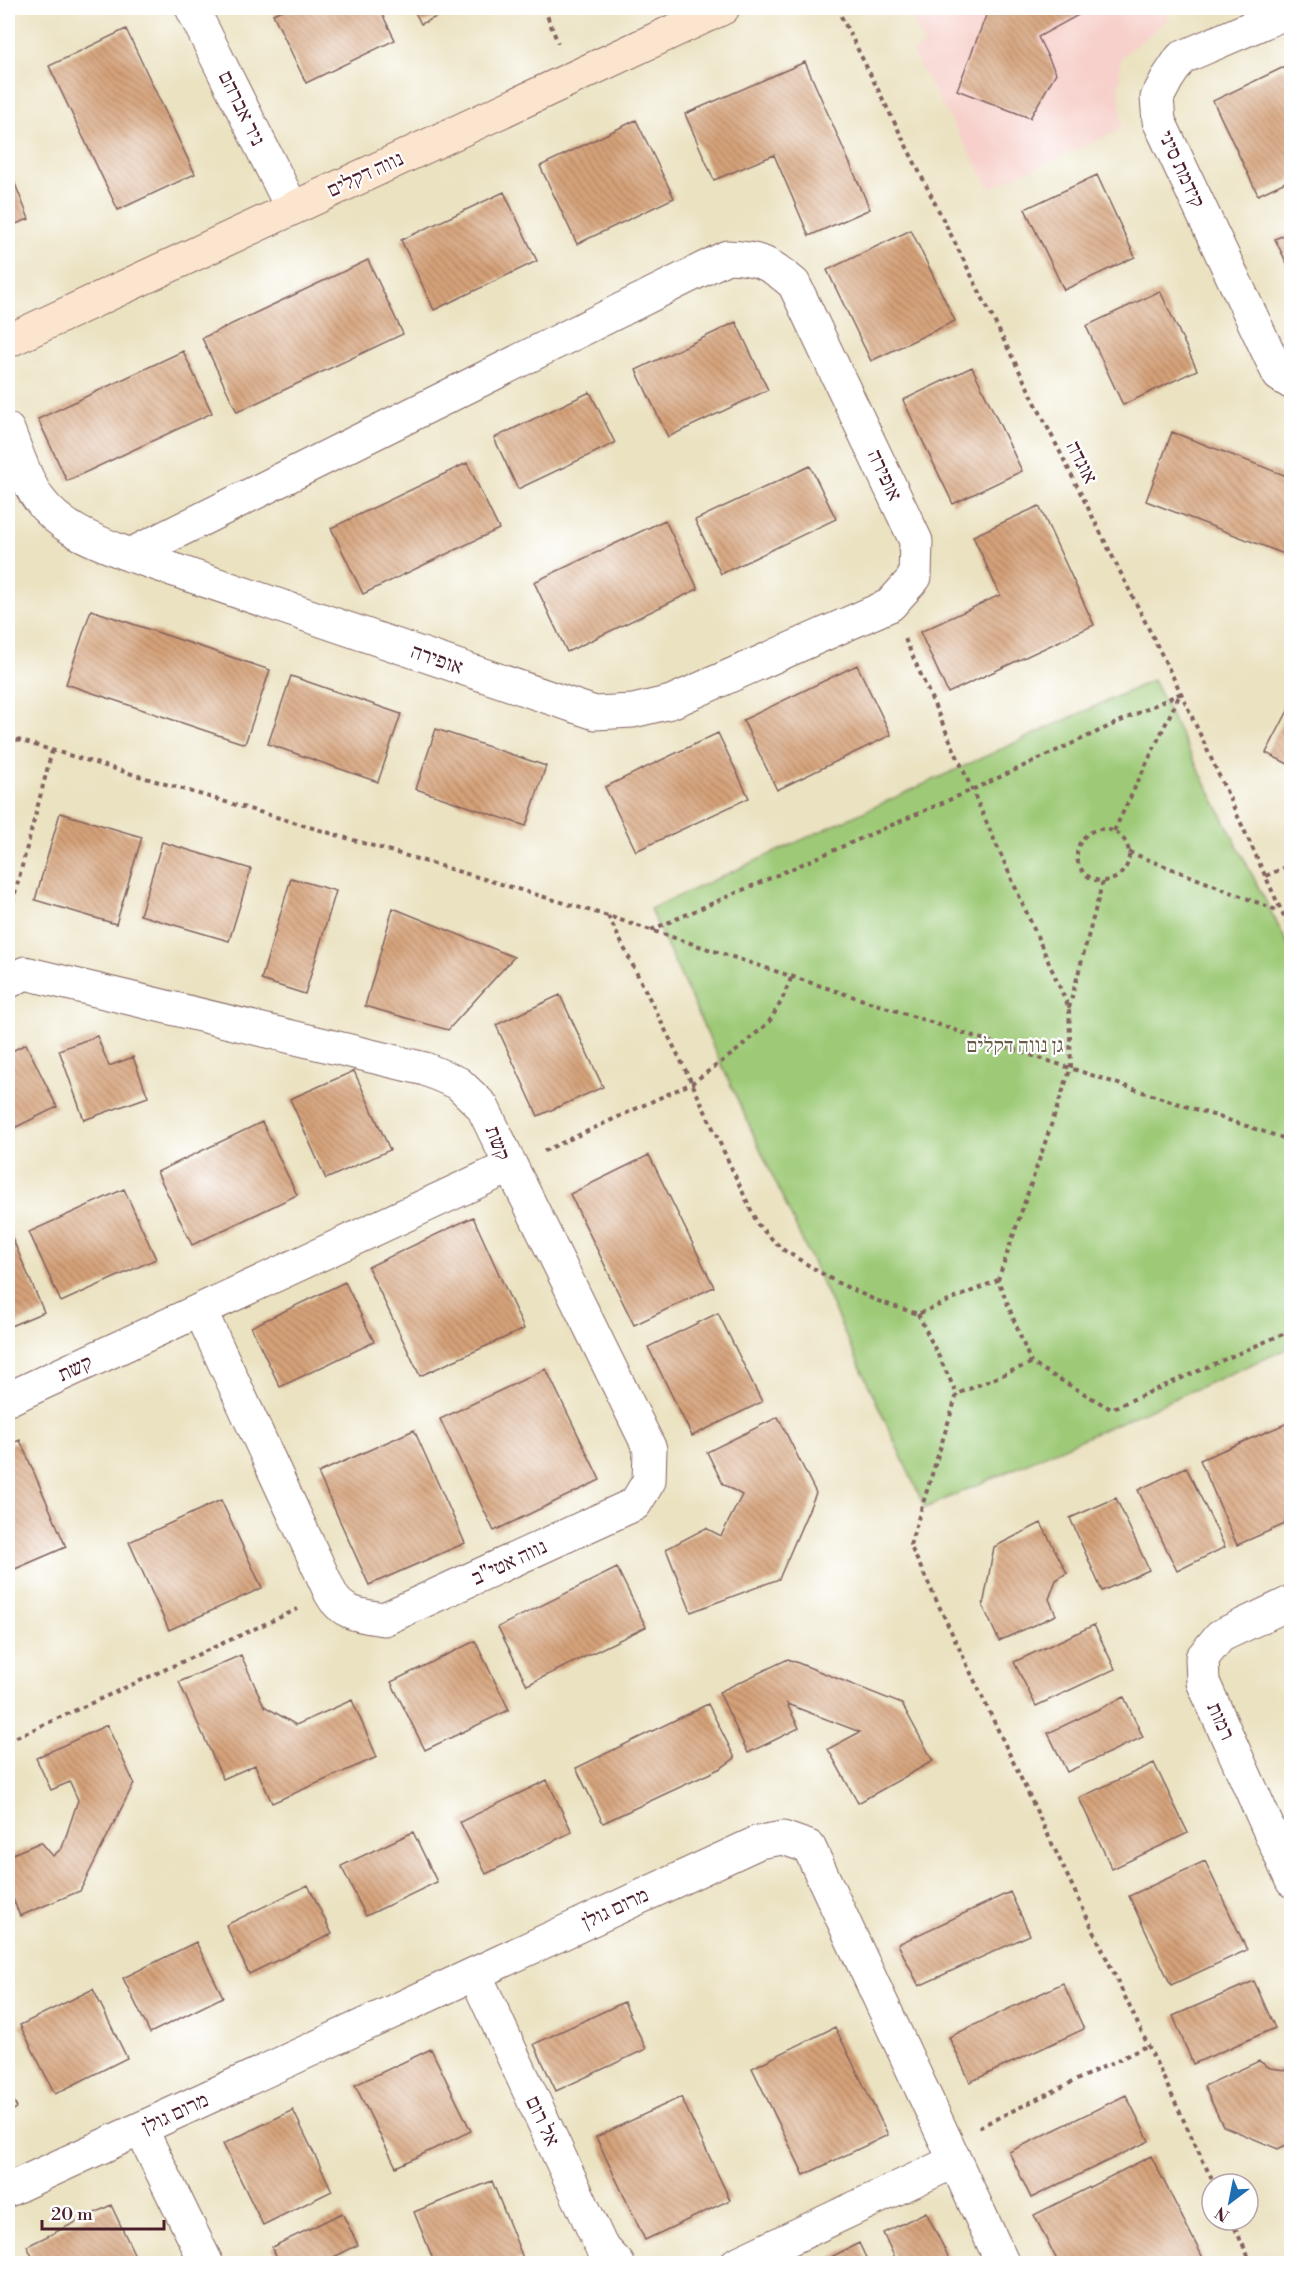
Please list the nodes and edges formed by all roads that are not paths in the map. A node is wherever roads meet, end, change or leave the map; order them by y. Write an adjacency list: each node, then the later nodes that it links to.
1 (192, 8): 4 (street, ניר אברהם)
2 (723, 8): 4 (street, נווה דקלים)
3 (1292, 10): 6 (street, קידמת סיני)
4 (292, 208): 5 (street, נווה דקלים)
5 (8, 341)
6 (1292, 383)
7 (8, 430): 8 (street, אופירה)
8 (130, 555): 8 (street, אופירה)
9 (13, 974): 10 (street, קשת)
10 (511, 1166): 11 (street, קשת); 11 (street, נווה אטי"ב)
11 (200, 1310): 12 (street, קשת)
12 (8, 1399)
13 (1292, 1602): 14 (street, רמות)
14 (1292, 1881)
15 (475, 1974): 16 (street, מרום גולן); 17 (street, מרום גולן); 20 (street, אל רום)
16 (141, 2129): 18 (street, מרום גולן); 19 (street)
17 (951, 2152): 21 (street); 22 (street, מרום גולן)
18 (8, 2190)
19 (207, 2264)
20 (618, 2264)
21 (736, 2264)
22 (1003, 2264)

